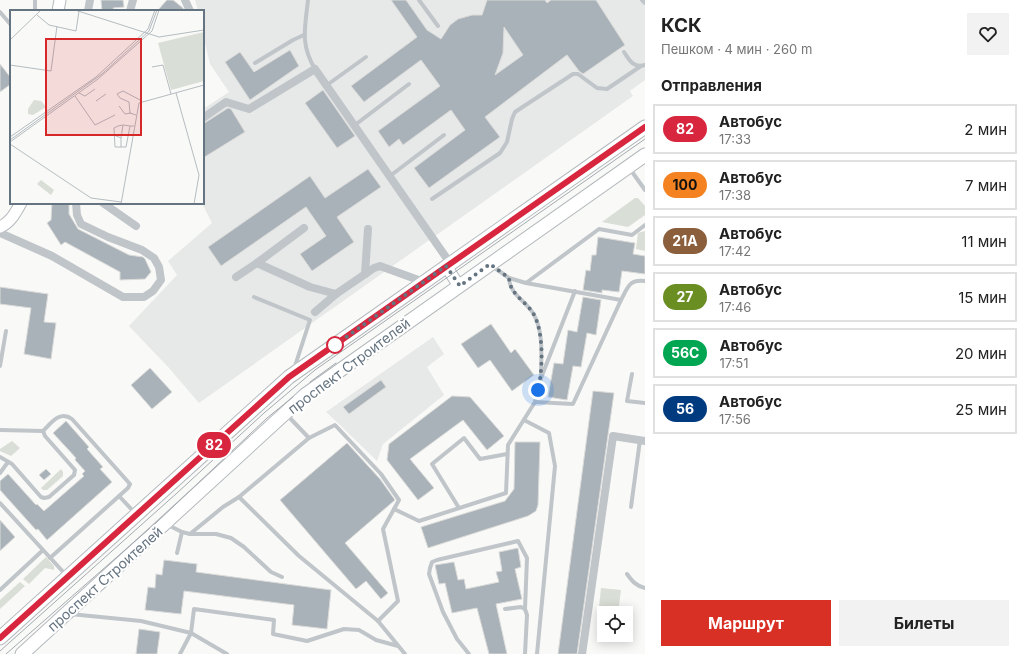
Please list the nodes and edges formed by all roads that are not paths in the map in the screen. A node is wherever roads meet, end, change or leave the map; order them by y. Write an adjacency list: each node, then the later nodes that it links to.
1 (60, 0): 8 (main road)
2 (90, 0): 9 (street)
3 (133, 0): 10 (street)
4 (308, 0): 14 (lane)
5 (419, 0): 13 (lane)
6 (642, 0): 7 (lane)
7 (645, 3)
8 (58, 10)
9 (88, 10)
10 (130, 10)
11 (0, 12): 12 (lane)
12 (10, 24)
13 (438, 26)
14 (304, 35): 17 (lane); 19 (lane)
15 (624, 52): 18 (lane)
16 (366, 57): 21 (lane)
17 (255, 63)
18 (643, 65): 30 (lane)
19 (315, 69): 21 (street); 22 (street)
20 (409, 84): 23 (lane)
21 (326, 86): 23 (street)
22 (204, 117)
23 (354, 125): 28 (street)
24 (645, 127): 42 (main road, проспект Строителей)
25 (444, 135): 28 (lane)
26 (645, 155): 27 (main road, проспект Строителей)
27 (628, 167): 29 (lane); 41 (main road, проспект Строителей)
28 (390, 176): 42 (street)
29 (645, 190)
30 (432, 199)
31 (20, 204): 36 (main road)
32 (76, 204): 39 (street)
33 (105, 204): 35 (street)
34 (645, 225): 48 (lane)
35 (136, 226)
36 (0, 227)
37 (304, 228): 40 (street)
38 (368, 229): 43 (street)
39 (0, 233)
40 (257, 264): 44 (street); 51 (street)
41 (490, 264): 45 (lane); 49 (main road, проспект Строителей)
42 (448, 265): 47 (main road, проспект Строителей); 49 (main road)
43 (365, 274): 47 (street); 51 (street)
44 (236, 277)
45 (509, 278): 48 (lane); 59 (lane)
46 (645, 281): 53 (lane)
47 (424, 282): 58 (main road, проспект Строителей)
48 (526, 283): 50 (lane)
49 (460, 286): 62 (main road, проспект Строителей)
50 (575, 292): 53 (lane); 59 (lane)
51 (336, 294): 54 (street)
52 (254, 297): 58 (lane)
53 (621, 300): 60 (lane)
54 (315, 312)
55 (6, 331): 56 (lane)
56 (0, 366)
57 (632, 374): 61 (lane)
58 (292, 375): 78 (main road, проспект Строителей)
59 (541, 378): 60 (lane)
60 (535, 402): 63 (lane)
61 (645, 403)
62 (285, 413): 66 (lane); 79 (main road, проспект Строителей)
63 (524, 420): 68 (lane); 103 (lane)
64 (0, 430): 65 (lane)
65 (43, 430): 70 (lane); 72 (lane)
66 (309, 438): 73 (lane); 77 (lane)
67 (642, 441): 75 (lane); 104 (street)
68 (507, 454): 76 (lane); 76 (lane)
69 (0, 458): 70 (lane)
70 (8, 462): 71 (lane)
71 (0, 473)
72 (120, 496): 78 (lane); 84 (lane)
73 (239, 497): 81 (lane); 93 (lane)
74 (0, 503): 84 (lane)
75 (631, 507)
76 (459, 508): 77 (lane)
77 (394, 509): 93 (lane)
78 (136, 515): 86 (main road, проспект Строителей)
79 (166, 523): 80 (lane); 92 (main road, проспект Строителей)
80 (182, 532): 81 (lane); 83 (lane)
81 (190, 534): 87 (lane)
82 (42, 551): 89 (lane)
83 (177, 553)
84 (50, 558): 86 (lane)
85 (627, 574): 88 (lane)
86 (67, 577): 95 (main road, проспект Строителей)
87 (282, 577)
88 (645, 588)
89 (0, 590)
90 (505, 609): 91 (lane)
91 (524, 609): 101 (lane); 102 (lane)
92 (68, 614): 94 (lane); 97 (main road, проспект Строителей)
93 (378, 621): 96 (lane)
94 (191, 633): 96 (lane); 98 (lane); 99 (lane)
95 (0, 638)
96 (398, 646): 100 (lane)
97 (22, 654)
98 (180, 654)
99 (227, 654)
100 (405, 654)
101 (470, 654)
102 (525, 654)
103 (537, 654)
104 (582, 654)

